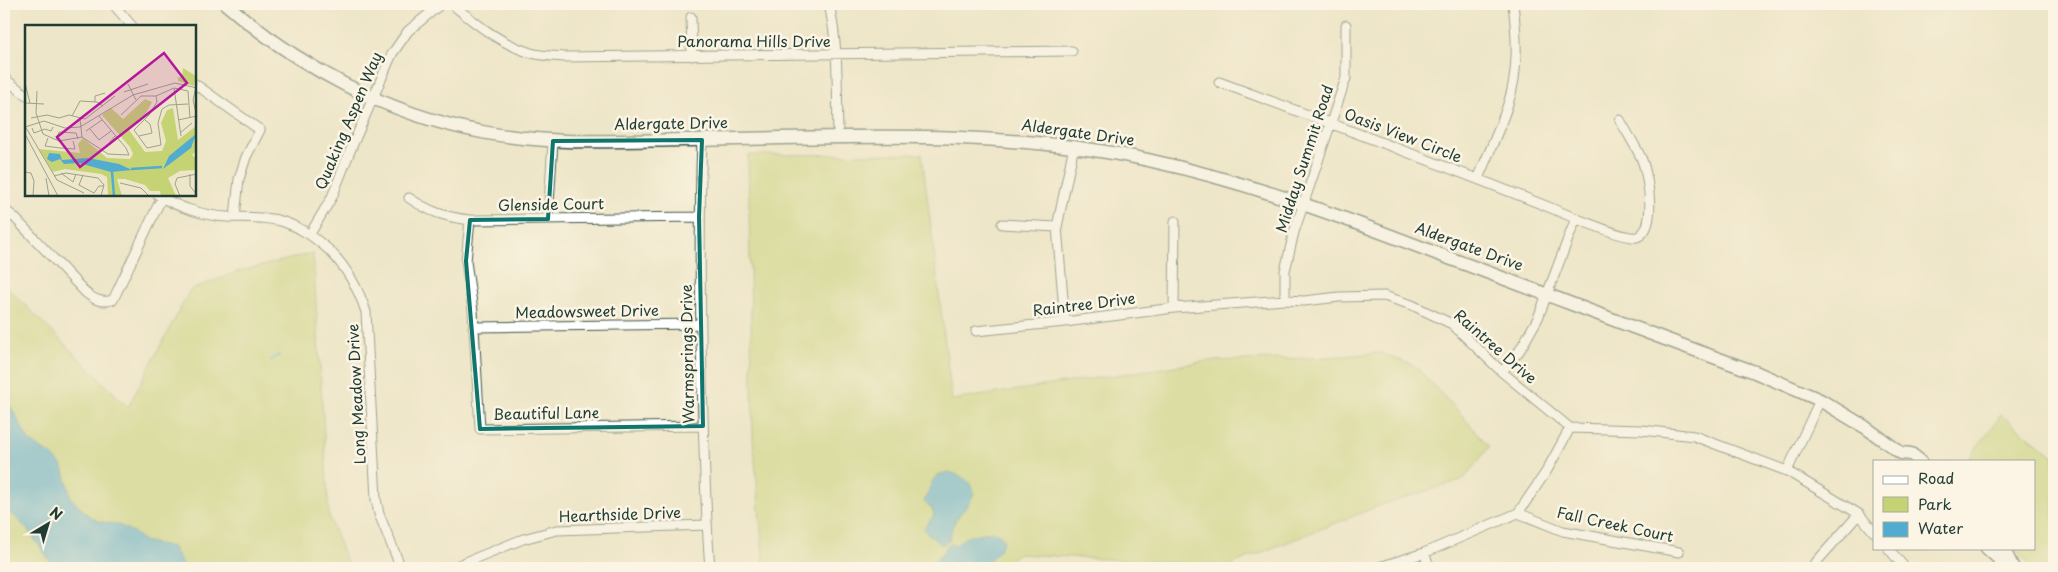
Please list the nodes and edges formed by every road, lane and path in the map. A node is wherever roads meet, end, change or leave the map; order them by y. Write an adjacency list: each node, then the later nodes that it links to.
1 (113, 4): 8 (street)
2 (226, 4): 17 (street, Aldergate Drive)
3 (441, 4): 17 (street, Quaking Aspen Way)
4 (452, 4): 12 (street, Panorama Hills Drive)
5 (829, 4): 11 (street)
6 (1513, 4): 24 (street)
7 (691, 17): 12 (street)
8 (131, 25)
9 (1346, 25): 19 (street, Midday Summit Road)
10 (1072, 51): 11 (street, Panorama Hills Drive)
11 (837, 55): 12 (street, Panorama Hills Drive); 20 (street)
12 (692, 56)
13 (4, 78): 16 (street)
14 (1219, 82): 19 (street, Oasis View Circle)
15 (196, 85): 29 (street)
16 (25, 94)
17 (372, 99): 22 (street, Aldergate Drive); 37 (street, Quaking Aspen Way)
18 (1620, 120): 31 (street, Oasis View Circle)
19 (1331, 124): 24 (street, Oasis View Circle); 27 (street, Midday Summit Road)
20 (838, 138): 21 (street, Aldergate Drive); 23 (street, Aldergate Drive)
21 (702, 140): 22 (street, Aldergate Drive); 30 (street, Warmsprings Drive)
22 (553, 141): 32 (street)
23 (1074, 146): 27 (street, Aldergate Drive); 36 (street)
24 (1478, 179): 31 (street, Oasis View Circle)
25 (160, 196): 28 (street); 29 (street, Long Meadow Drive)
26 (409, 198): 33 (street, Glenside Court)
27 (1304, 203): 38 (street, Aldergate Drive); 39 (street, Midday Summit Road)
28 (4, 209)
29 (235, 217): 37 (street, Long Meadow Drive)
30 (699, 217): 32 (street, Glenside Court); 42 (street, Warmsprings Drive)
31 (1576, 218): 38 (street)
32 (548, 219): 33 (street, Glenside Court)
33 (470, 220): 43 (street, Beautiful Lane)
34 (1175, 221): 40 (street)
35 (1002, 224): 36 (street)
36 (1057, 227): 41 (street)
37 (310, 234): 61 (street, Long Meadow Drive)
38 (1546, 293): 45 (street); 46 (street, Aldergate Drive)
39 (1285, 300): 40 (street, Raintree Drive); 45 (street, Raintree Drive)
40 (1174, 308): 41 (street, Raintree Drive)
41 (1064, 322): 44 (street, Raintree Drive)
42 (701, 324): 43 (street, Meadowsweet Drive); 47 (street, Warmsprings Drive)
43 (473, 327): 47 (street, Beautiful Lane)
44 (976, 331)
45 (1502, 372): 48 (street, Raintree Drive)
46 (1820, 400): 49 (street, Aldergate Drive); 51 (street)
47 (703, 426): 54 (street, Warmsprings Drive)
48 (1570, 428): 51 (street); 52 (street)
49 (1902, 457): 50 (street, Aldergate Drive)
50 (1919, 460)
51 (1787, 472): 53 (street)
52 (1518, 513): 59 (street, Fall Creek Court); 60 (street)
53 (1859, 514): 55 (street); 66 (street)
54 (706, 525): 62 (street, Hearthside Drive); 63 (street, Warmsprings Drive)
55 (1873, 531)
56 (1890, 550): 67 (street)
57 (1989, 550): 68 (street)
58 (2005, 550): 68 (street)
59 (1679, 552)
60 (1424, 553): 64 (street); 65 (street)
61 (401, 568)
62 (451, 568)
63 (710, 568)
64 (1376, 568)
65 (1430, 568)
66 (1811, 568)
67 (1905, 568)
68 (2011, 568)

